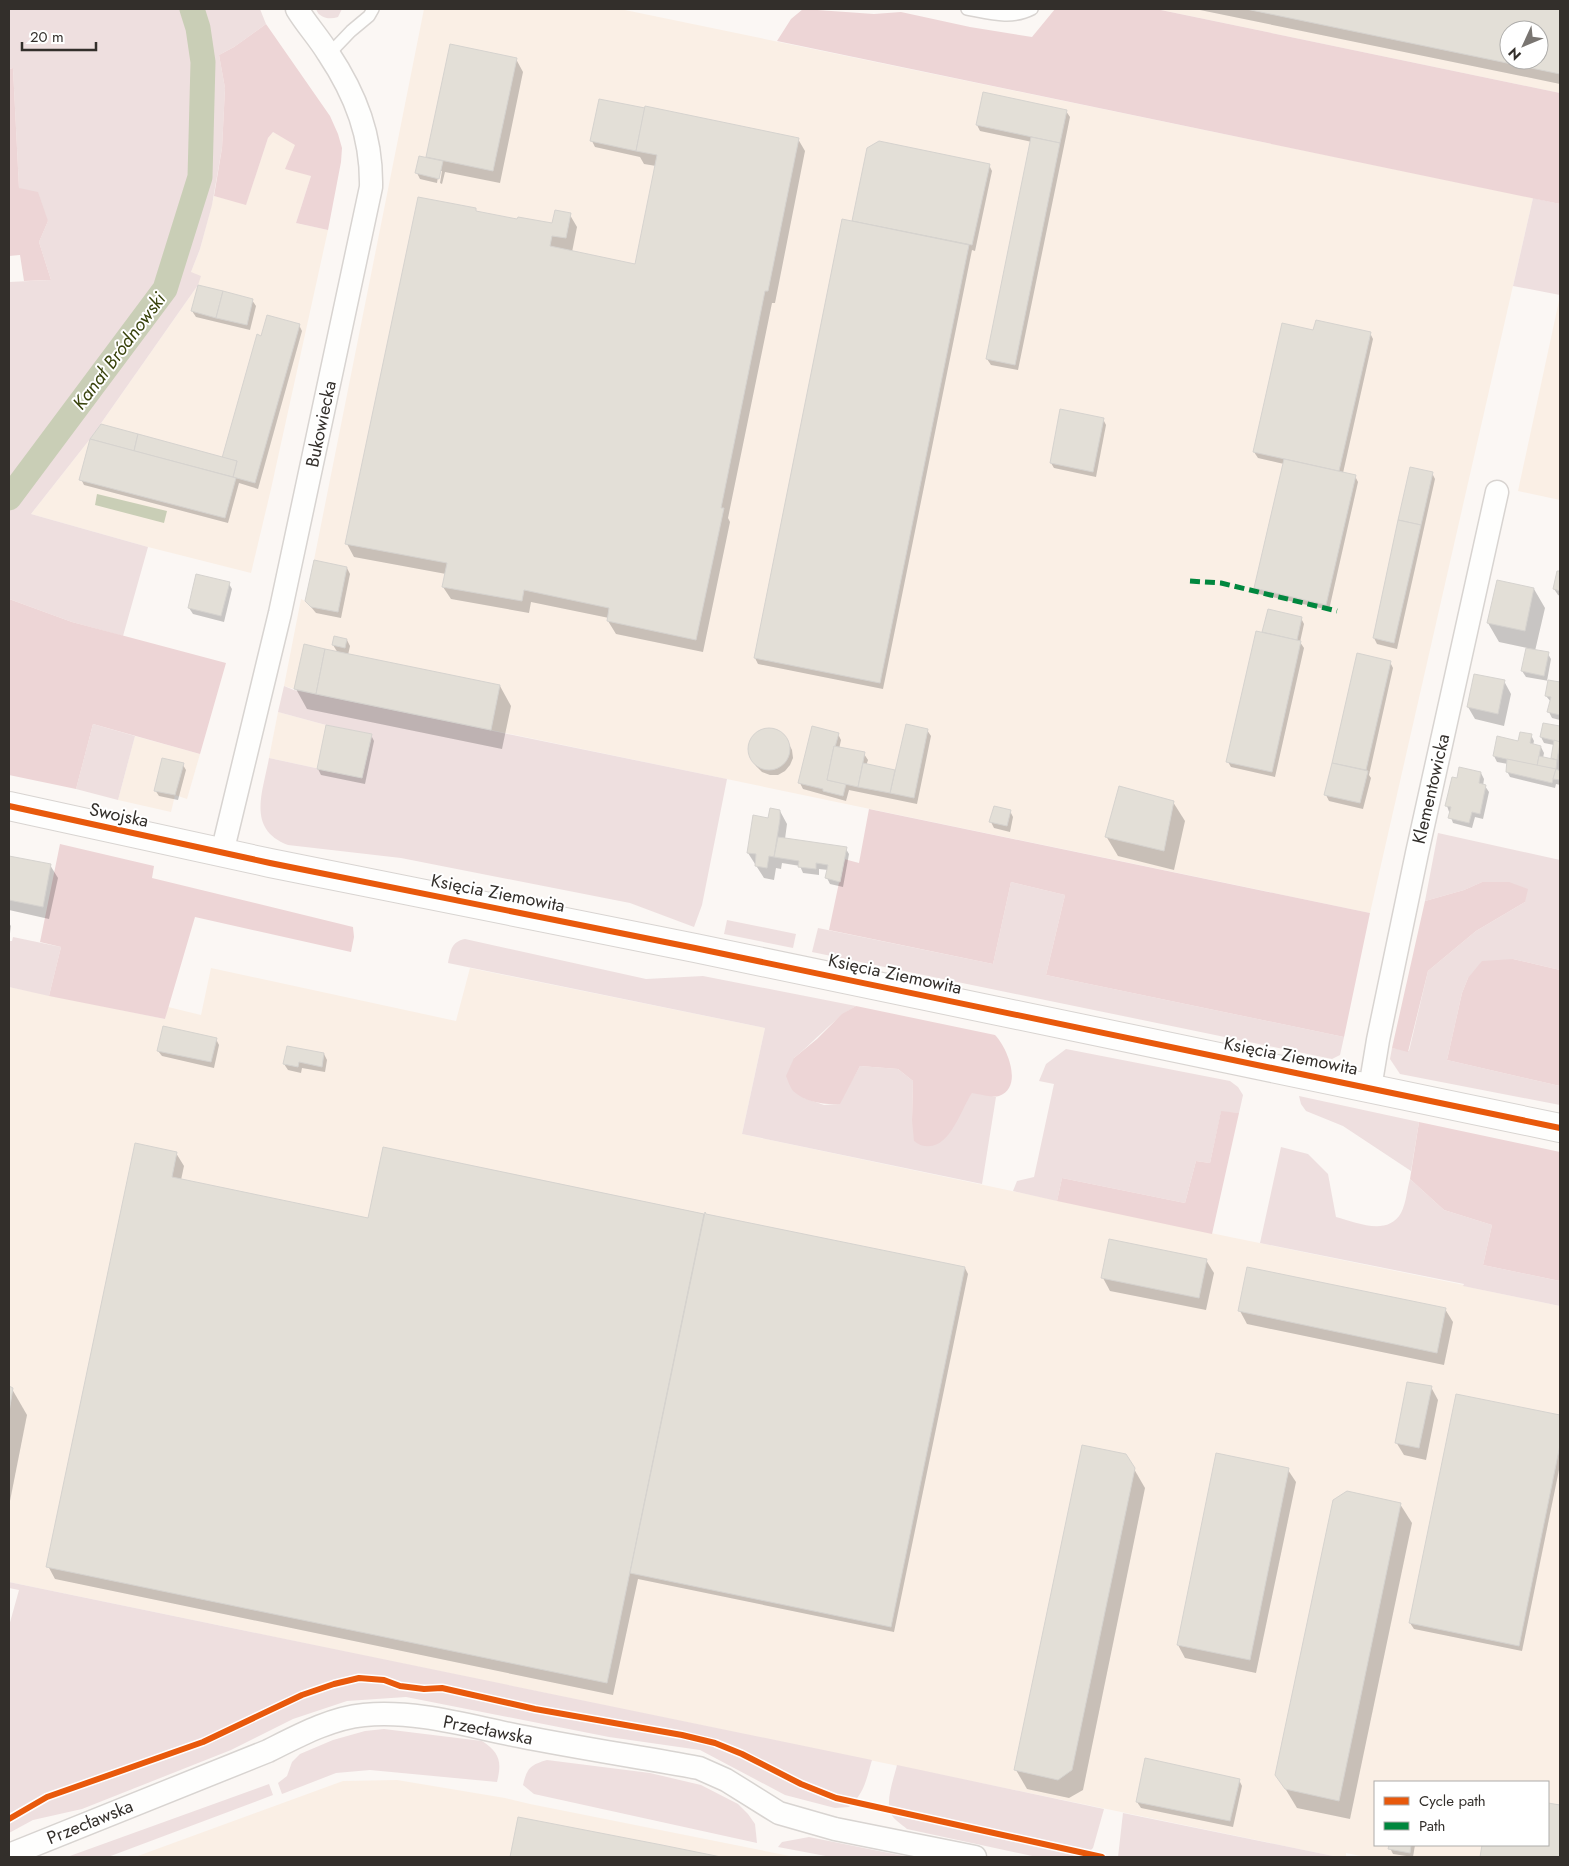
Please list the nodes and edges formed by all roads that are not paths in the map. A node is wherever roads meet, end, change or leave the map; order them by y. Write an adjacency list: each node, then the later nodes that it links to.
1 (297, 9): 5 (street, Bukowiecka)
2 (373, 9): 5 (lane)
3 (967, 9): 4 (lane)
4 (1032, 9)
5 (329, 54): 8 (street, Bukowiecka)
6 (1497, 492): 9 (street, Klementowicka)
7 (9, 806): 8 (street, Swojska)
8 (222, 852): 9 (street, Księcia Ziemowita)
9 (1370, 1088): 10 (street, Księcia Ziemowita)
10 (1560, 1128)
11 (9, 1855): 12 (street, Przecławska)
12 (975, 1857)

